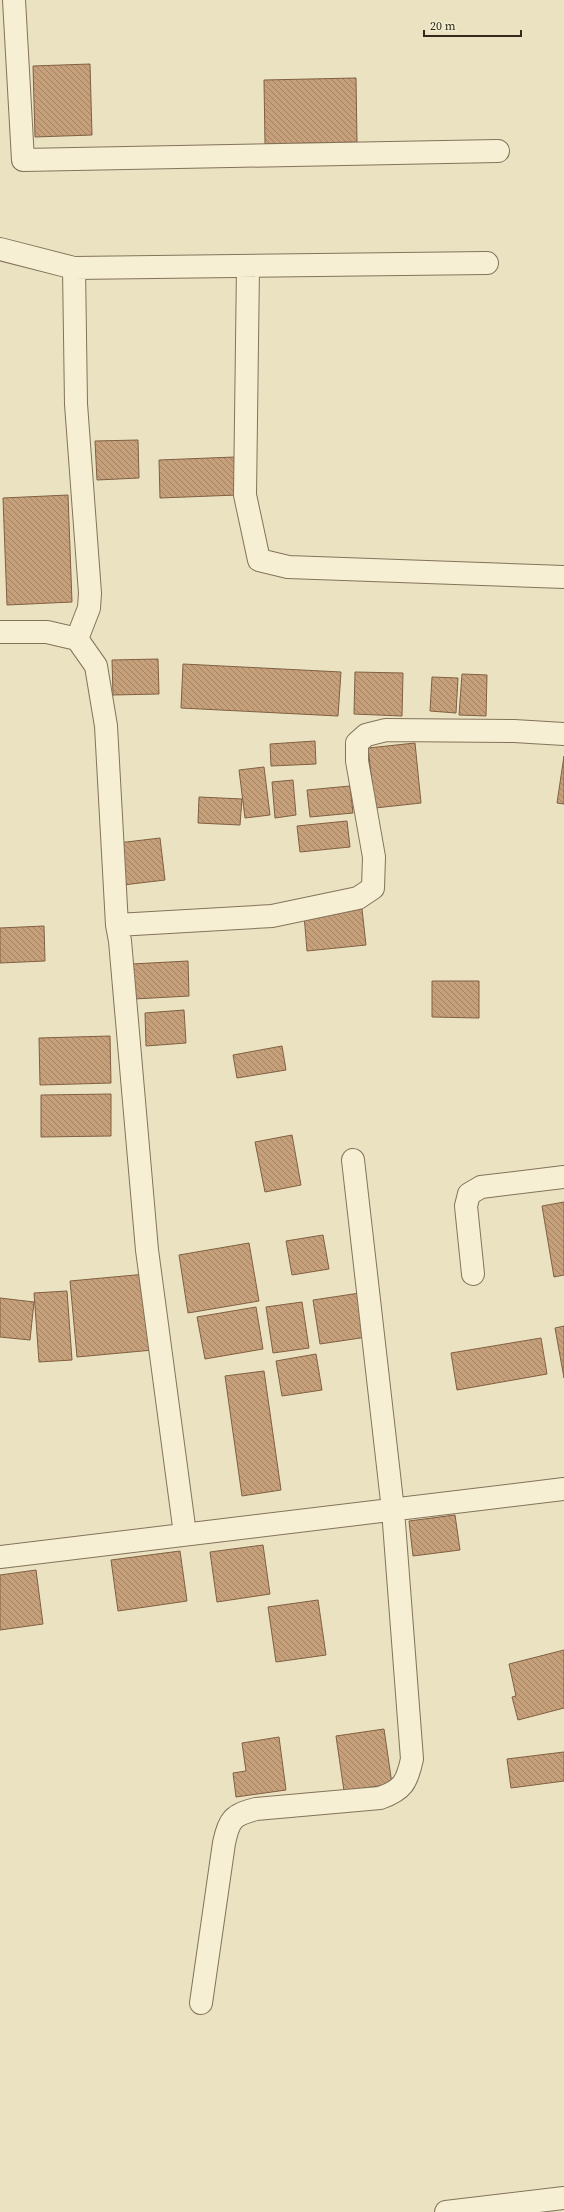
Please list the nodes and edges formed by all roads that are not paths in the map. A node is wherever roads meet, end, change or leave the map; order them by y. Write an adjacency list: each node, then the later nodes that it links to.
1 (14, 0): 2 (street)
2 (498, 151)
3 (0, 249): 6 (street)
4 (487, 263): 5 (street)
5 (248, 266): 6 (street); 7 (street)
6 (74, 268): 9 (street)
7 (564, 577)
8 (0, 632): 9 (street)
9 (77, 639): 11 (street)
10 (564, 734): 11 (street)
11 (116, 924): 17 (street)
12 (353, 1160): 16 (street)
13 (564, 1177): 14 (street)
14 (473, 1274)
15 (564, 1489): 16 (street)
16 (394, 1510): 17 (street); 19 (street)
17 (185, 1534): 18 (street)
18 (0, 1557)
19 (201, 2004)
20 (564, 2198): 21 (street)
21 (446, 2212)

